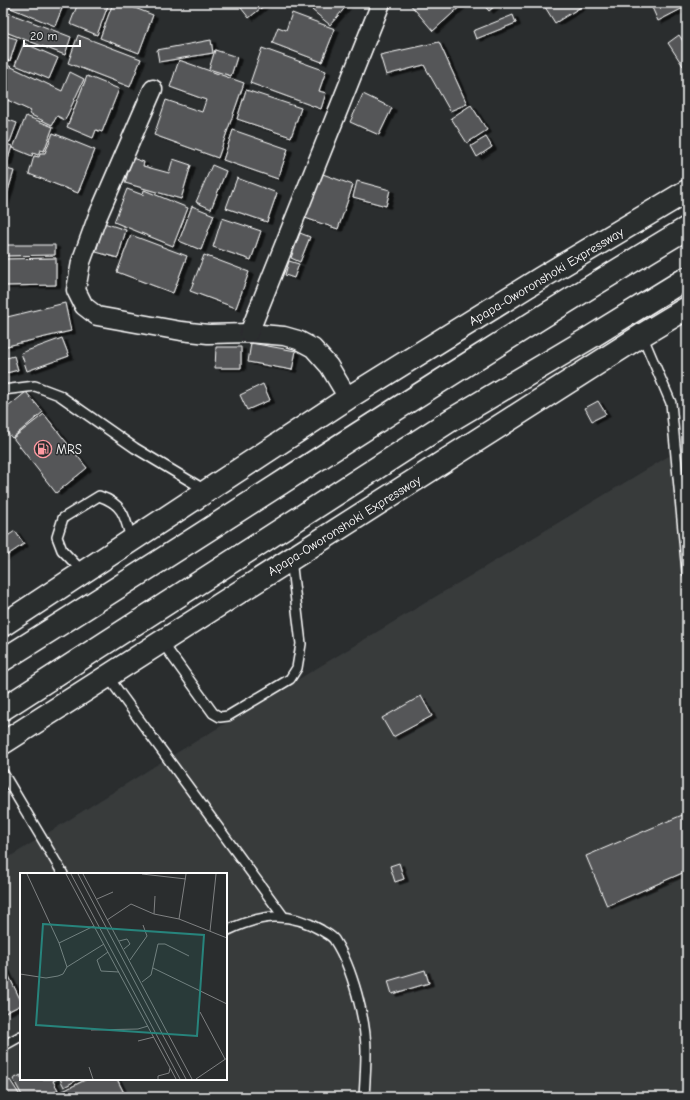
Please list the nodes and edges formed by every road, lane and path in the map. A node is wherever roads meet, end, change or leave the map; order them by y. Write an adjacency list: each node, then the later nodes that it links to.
1 (381, 3): 7 (street)
2 (153, 89): 7 (street)
3 (687, 191): 10 (main road, Apapa-Oworonshoki Expressway)
4 (687, 228): 18 (main road)
5 (687, 278): 20 (main road)
6 (687, 308): 8 (main road, Apapa-Oworonshoki Expressway)
7 (249, 333): 10 (street)
8 (642, 335): 13 (main road, Apapa-Oworonshoki Expressway); 14 (lane)
9 (3, 390): 11 (lane)
10 (348, 398): 11 (main road, Apapa-Oworonshoki Expressway)
11 (206, 491): 12 (main road, Apapa-Oworonshoki Expressway)
12 (131, 539): 15 (main road, Apapa-Oworonshoki Expressway); 15 (lane)
13 (291, 559): 17 (main road, Apapa-Oworonshoki Expressway); 17 (lane)
14 (687, 572)
15 (84, 573): 16 (main road, Apapa-Oworonshoki Expressway)
16 (3, 625)
17 (162, 642): 19 (main road, Apapa-Oworonshoki Expressway)
18 (3, 660)
19 (108, 678): 21 (main road, Apapa-Oworonshoki Expressway); 24 (lane)
20 (3, 709)
21 (3, 744)
22 (3, 773): 23 (lane)
23 (62, 873)
24 (283, 916): 25 (lane); 28 (lane)
25 (227, 931)
26 (20, 1037): 27 (lane)
27 (3, 1046)
28 (364, 1097)

